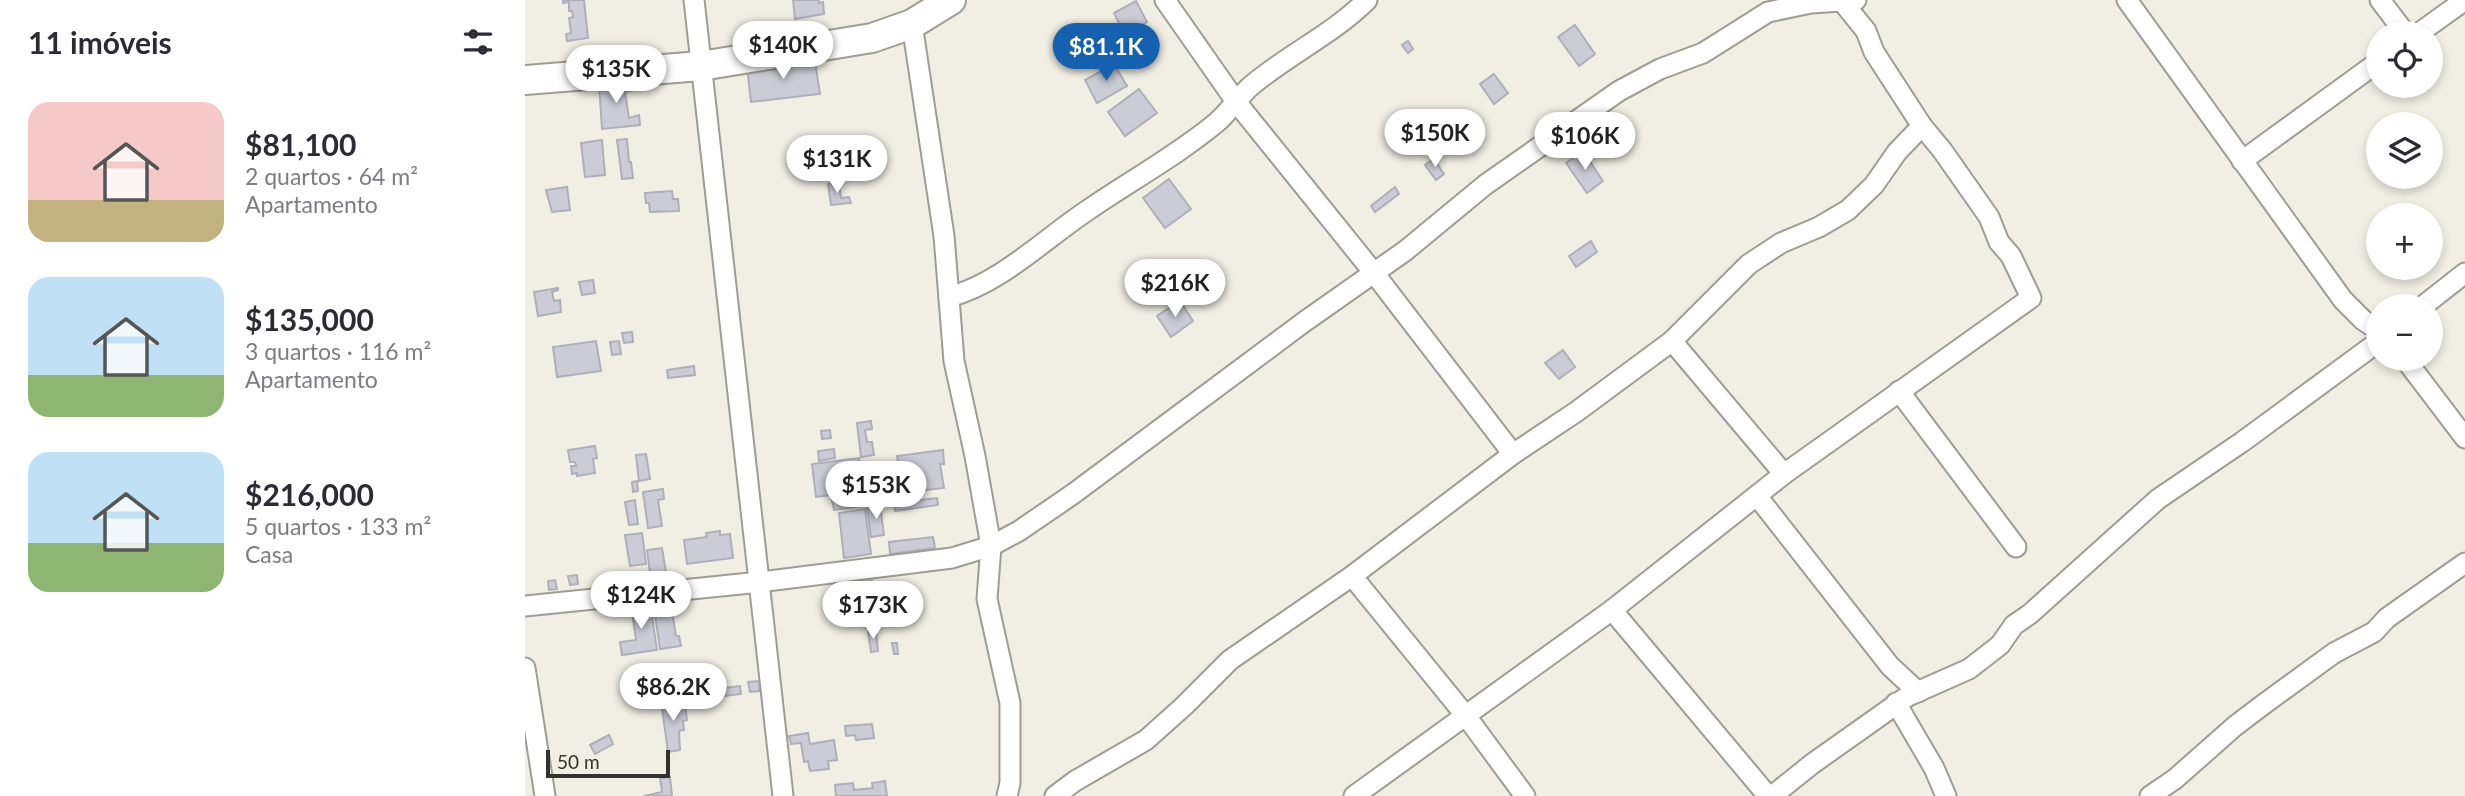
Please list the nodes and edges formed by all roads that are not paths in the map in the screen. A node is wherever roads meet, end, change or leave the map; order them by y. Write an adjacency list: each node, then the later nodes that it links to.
1 (694, 0): 11 (street)
2 (1165, 0): 14 (street)
3 (1367, 0): 14 (street)
4 (2127, 0): 16 (street)
5 (2380, 0): 9 (street)
6 (2465, 0): 10 (street)
7 (1847, 1): 15 (street); 17 (street)
8 (929, 9): 11 (street); 20 (street)
9 (2396, 21)
10 (2436, 21)
11 (701, 66): 13 (street); 34 (street)
12 (2366, 71): 16 (street)
13 (525, 80)
14 (1237, 103): 17 (street); 20 (street)
15 (1922, 126): 22 (street); 25 (street)
16 (2242, 162): 21 (street)
17 (1374, 273): 27 (street); 30 (street)
18 (2465, 273): 19 (street)
19 (2438, 294)
20 (949, 297): 30 (street)
21 (2366, 322)
22 (1672, 341): 27 (street); 28 (street)
23 (2366, 351): 38 (street)
24 (2414, 371): 26 (street)
25 (1899, 391): 28 (street); 31 (street)
26 (2465, 438)
27 (1513, 454): 33 (street)
28 (1783, 474): 29 (street)
29 (1757, 496): 36 (street); 38 (street)
30 (991, 546): 34 (street); 43 (street)
31 (2015, 547)
32 (2465, 563): 49 (street)
33 (1352, 576): 40 (street); 44 (street)
34 (759, 582): 35 (street); 42 (street)
35 (525, 606)
36 (1612, 610): 40 (street); 47 (street)
37 (525, 668): 41 (street)
38 (1918, 692): 39 (street)
39 (1896, 704): 47 (street); 48 (street)
40 (1466, 716): 45 (street); 46 (street)
41 (545, 796)
42 (783, 796)
43 (1007, 796)
44 (1055, 796)
45 (1354, 796)
46 (1525, 796)
47 (1770, 796)
48 (1946, 796)
49 (2150, 796)

